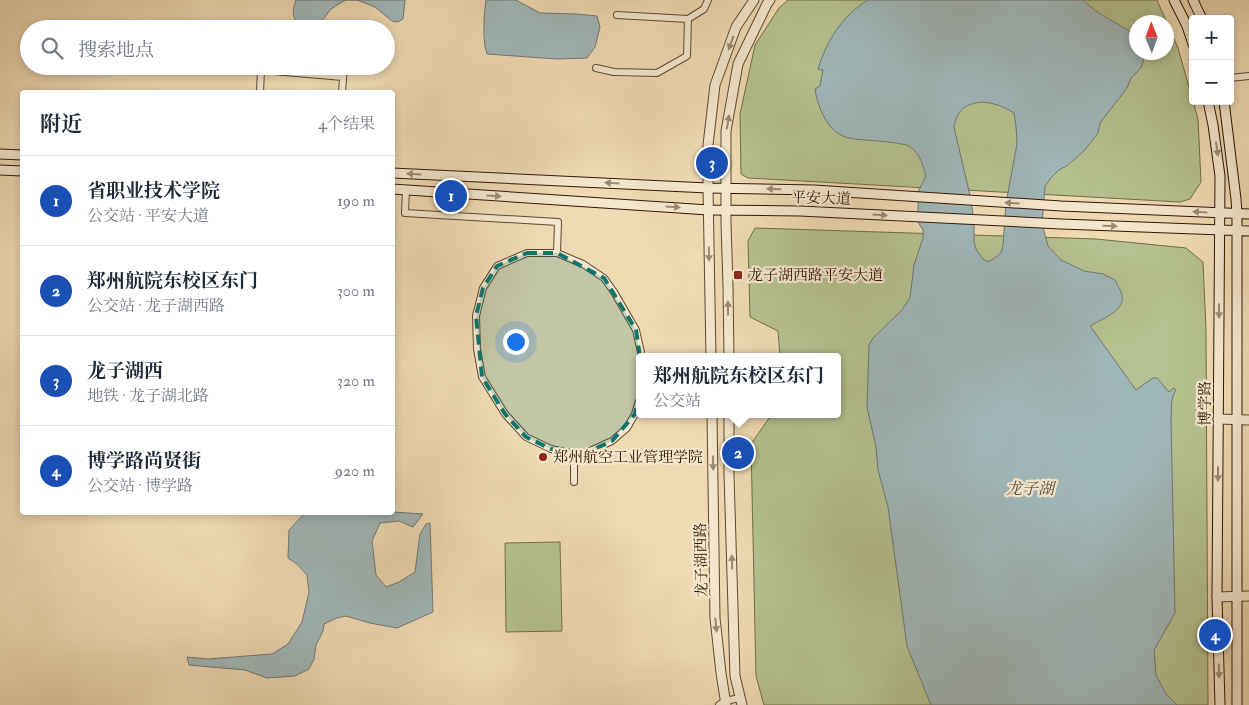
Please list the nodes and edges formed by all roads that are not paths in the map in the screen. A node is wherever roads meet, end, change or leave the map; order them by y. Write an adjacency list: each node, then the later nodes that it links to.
1 (708, 0): 8 (street)
2 (754, 0): 25 (main road, one-way to 25)
3 (770, 0): 26 (main road, one-way to 3)
4 (1174, 0): 9 (main road)
5 (1193, 0): 7 (main road)
6 (617, 15): 8 (street)
7 (1200, 15)
8 (688, 19): 10 (street)
9 (1189, 32)
10 (596, 68)
11 (262, 75): 16 (street)
12 (320, 75): 14 (street)
13 (1249, 76): 15 (street)
14 (343, 77): 17 (street)
15 (1234, 78)
16 (260, 90)
17 (342, 90)
18 (1209, 105): 31 (main road, 博学路, one-way to 31)
19 (1224, 105): 32 (main road)
20 (0, 154): 21 (main road)
21 (20, 155)
22 (0, 170): 23 (main road)
23 (20, 171)
24 (395, 173): 25 (main road, 平安大道, one-way to 24)
25 (708, 188): 26 (main road, 平安大道); 29 (main road)
26 (727, 188): 30 (main road); 31 (main road, 平安大道, one-way to 26)
27 (395, 189): 28 (main road, 平安大道)
28 (406, 190): 29 (main road, 平安大道, one-way to 29); 37 (street)
29 (708, 210): 30 (main road, 平安大道); 39 (main road, one-way to 39)
30 (726, 210): 34 (main road, 平安大道, one-way to 34); 40 (main road, one-way to 30)
31 (1220, 213): 32 (main road, 平安大道); 34 (main road, 博学路)
32 (1236, 214): 33 (main road, 平安大道); 35 (main road)
33 (1249, 214)
34 (1220, 230): 35 (main road, 平安大道); 44 (main road, 博学路, one-way to 44)
35 (1236, 230): 36 (main road, 平安大道); 45 (main road)
36 (1249, 231)
37 (557, 253): 38 (street); 47 (street)
38 (641, 353)
39 (711, 353)
40 (729, 353)
41 (636, 411): 47 (street)
42 (712, 418): 53 (main road, 龙子湖西路, one-way to 53)
43 (729, 418): 52 (main road, 龙子湖西路, one-way to 43)
44 (1218, 419): 45 (main road); 51 (main road, 博学路, one-way to 51)
45 (1237, 420): 46 (main road); 49 (main road)
46 (1249, 420)
47 (574, 454): 48 (street)
48 (574, 482)
49 (1237, 596): 50 (main road); 51 (main road); 55 (main road)
50 (1249, 596)
51 (1217, 597): 54 (main road, 博学路, one-way to 54)
52 (741, 702): 53 (street)
53 (724, 704)
54 (1220, 704)
55 (1237, 704)

